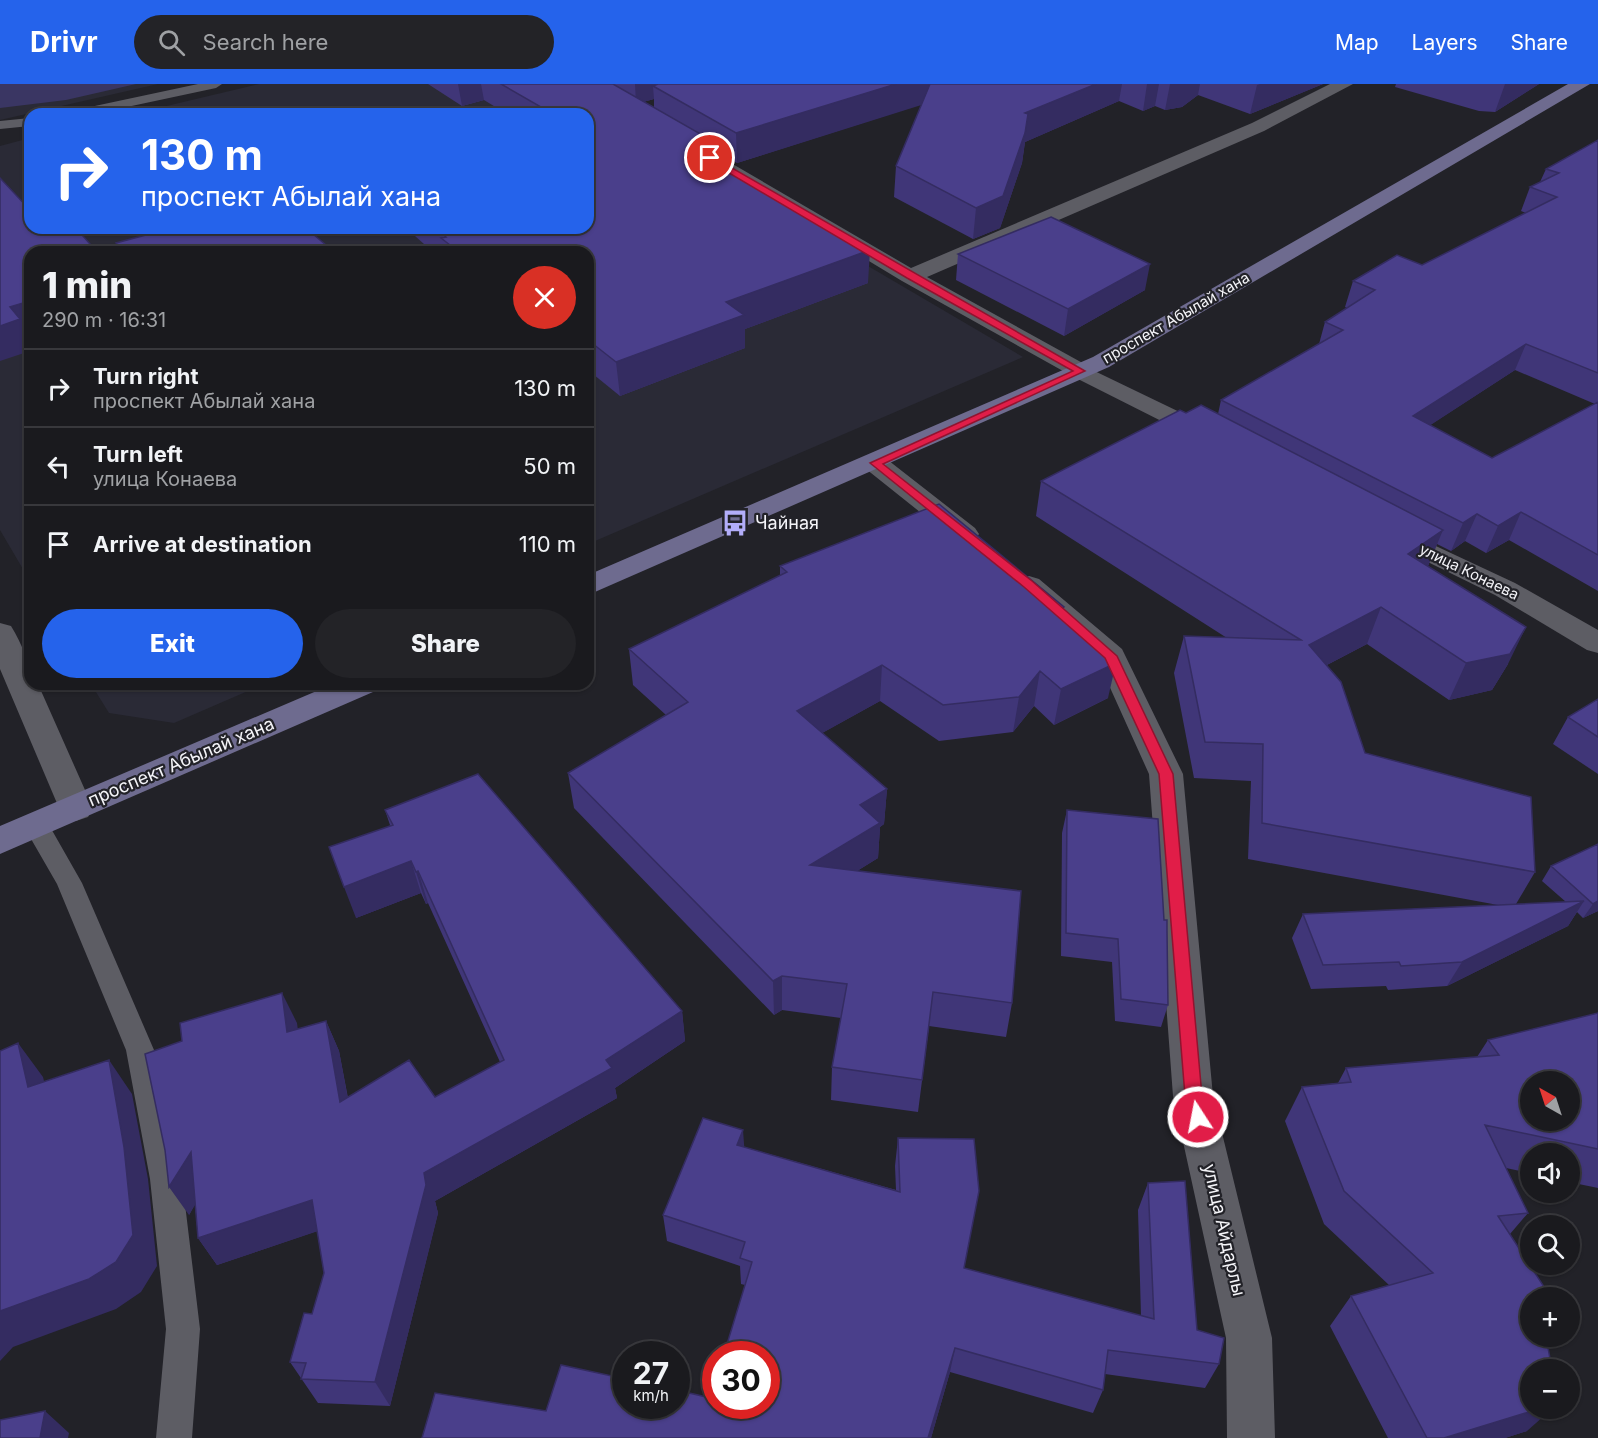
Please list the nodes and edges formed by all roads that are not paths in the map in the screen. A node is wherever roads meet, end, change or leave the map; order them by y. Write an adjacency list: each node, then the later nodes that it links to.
1 (216, 84): 4 (lane)
2 (1344, 84): 8 (street)
3 (1581, 84): 9 (main road, проспект Абылай хана)
4 (104, 108)
5 (24, 123): 6 (lane)
6 (0, 125)
7 (661, 131): 8 (street)
8 (910, 276): 9 (street)
9 (1080, 371): 10 (street); 11 (main road, проспект Абылай хана)
10 (1232, 448)
11 (875, 463): 13 (main road, проспект Абылай хана); 23 (street, улица Айдарлы)
12 (1369, 521): 15 (street, улица Конаева)
13 (594, 583)
14 (0, 634): 16 (street)
15 (1598, 643)
16 (24, 689)
17 (24, 690): 19 (street)
18 (348, 690): 19 (main road, проспект Абылай хана)
19 (76, 808): 20 (main road, проспект Абылай хана)
20 (36, 825): 21 (main road, проспект Абылай хана); 22 (lane)
21 (0, 841)
22 (174, 1438)
23 (1251, 1438)

